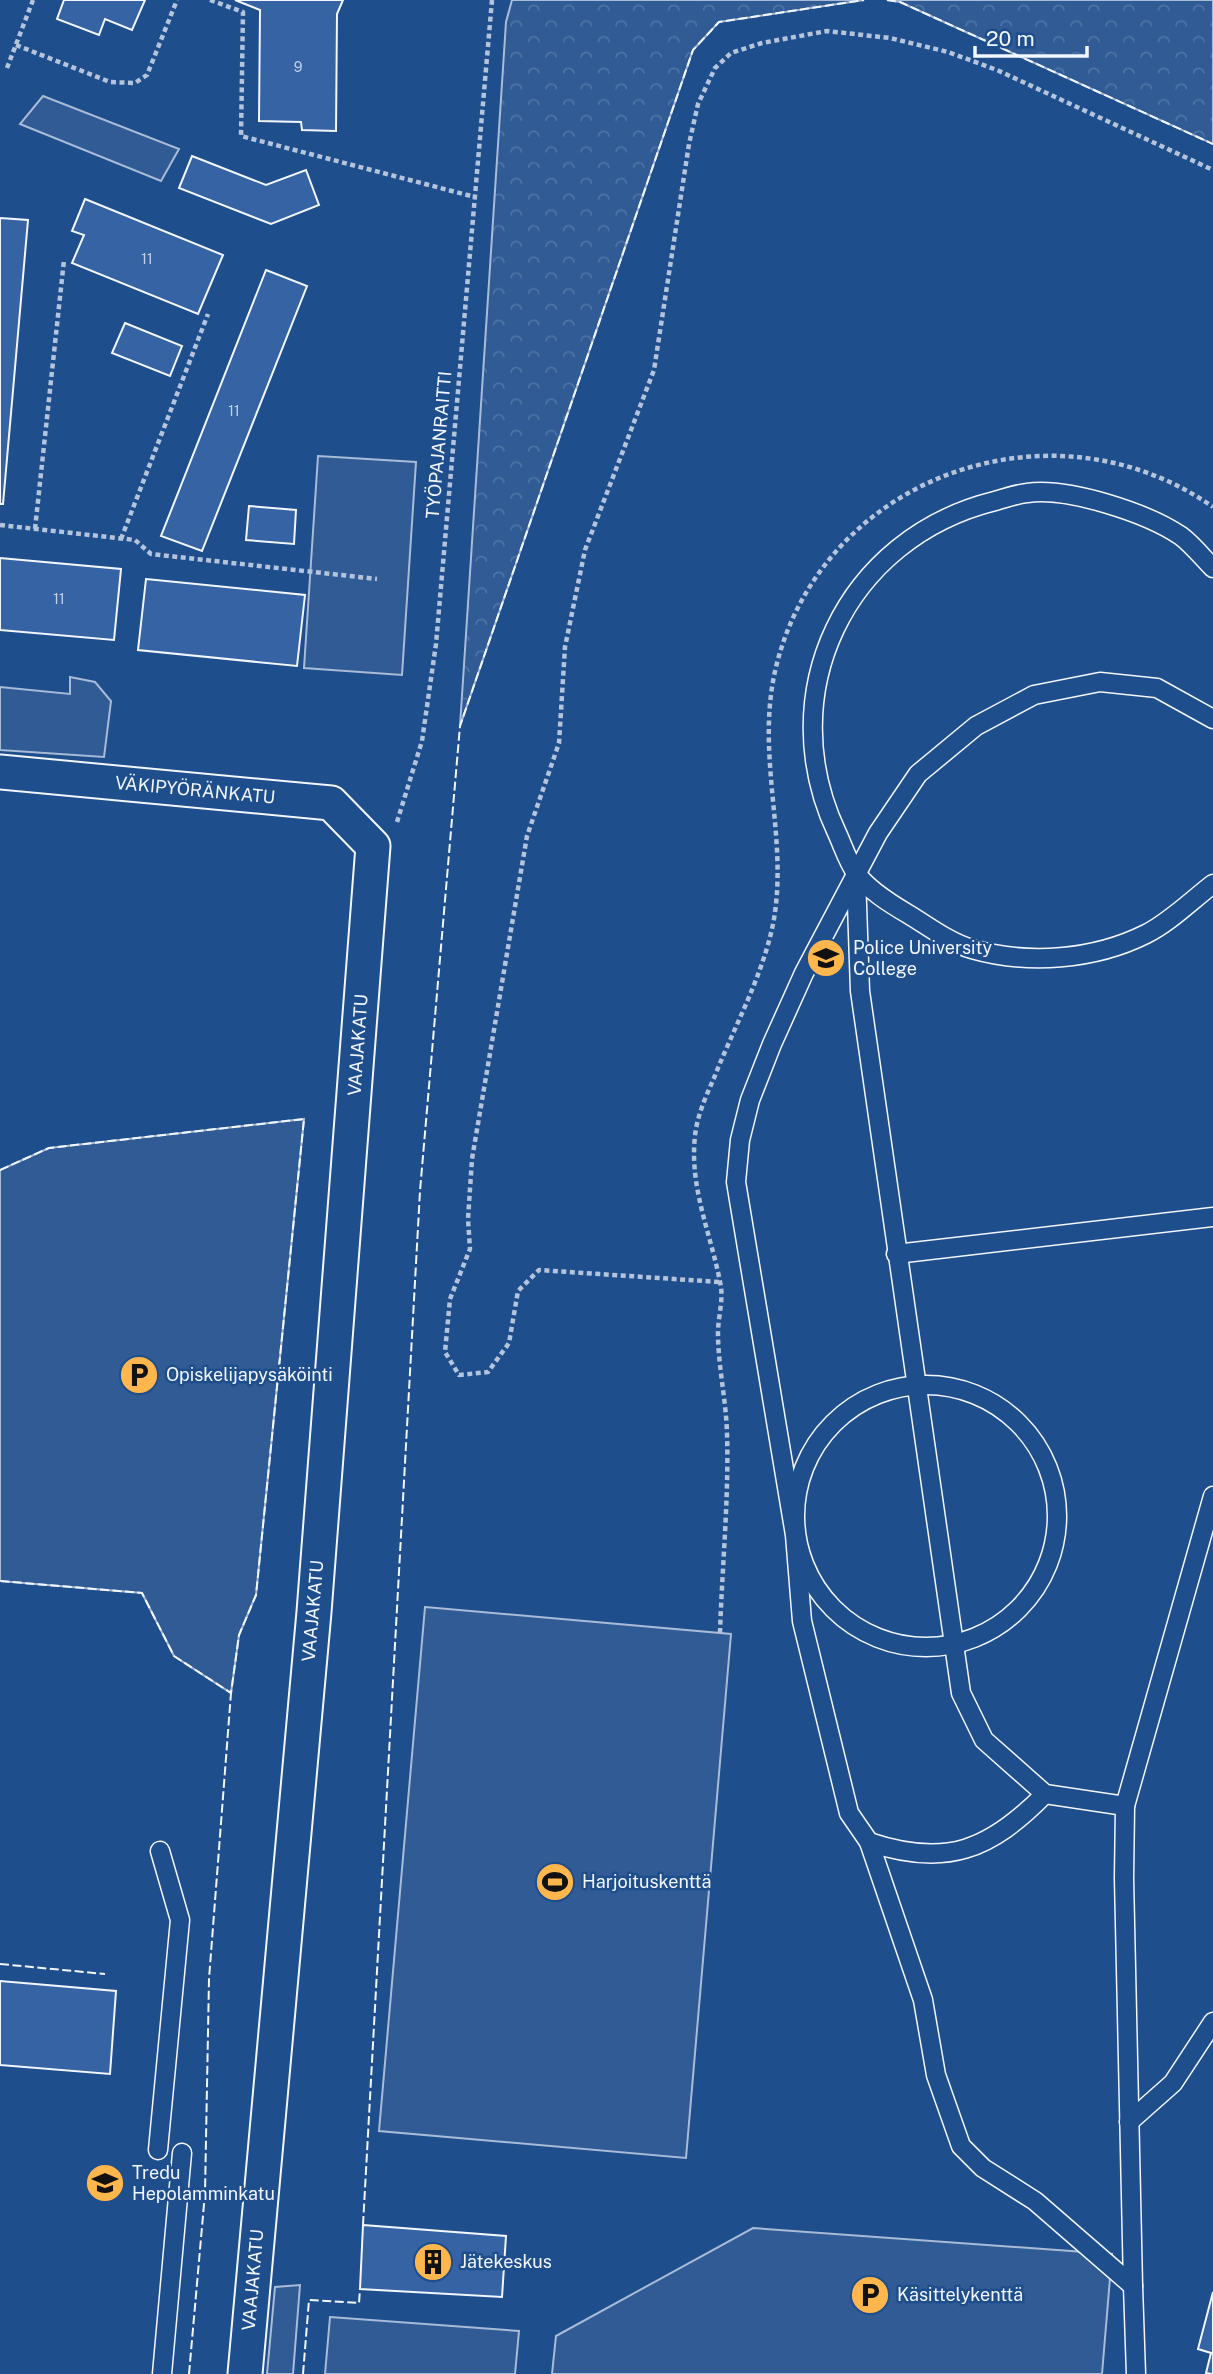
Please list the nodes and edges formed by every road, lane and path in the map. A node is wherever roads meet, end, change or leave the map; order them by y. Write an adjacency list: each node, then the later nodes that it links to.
1 (33, 0): 5 (path)
2 (177, 0): 5 (path)
3 (210, 0): 8 (path)
4 (492, 0): 8 (path, TYÖPAJANRAITTI)
5 (16, 45): 6 (path)
6 (6, 68)
7 (1213, 170): 23 (path)
8 (475, 197): 18 (path, TYÖPAJANRAITTI)
9 (64, 260): 12 (path)
10 (208, 314): 13 (path)
11 (0, 526): 12 (path)
12 (35, 529): 13 (path)
13 (121, 539): 15 (path)
14 (1213, 568): 19 (lane)
15 (377, 579)
16 (1213, 719): 19 (lane)
17 (0, 772): 18 (street, VÄKIPYÖRÄNKATU)
18 (373, 846): 38 (street, VAAJAKATU)
19 (856, 874): 20 (lane); 22 (lane); 26 (lane)
20 (1213, 884)
21 (1213, 1217): 22 (lane)
22 (895, 1254): 24 (lane)
23 (719, 1282)
24 (917, 1383): 26 (lane); 27 (lane); 27 (lane)
25 (1213, 1496): 29 (lane)
26 (795, 1535): 27 (lane); 30 (lane)
27 (953, 1646): 28 (lane)
28 (1045, 1794): 29 (lane); 30 (lane)
29 (1125, 1806): 33 (lane)
30 (869, 1842): 36 (lane)
31 (160, 1851): 34 (lane)
32 (1213, 2022): 33 (lane)
33 (1129, 2122): 36 (lane)
34 (158, 2150)
35 (182, 2153): 37 (lane)
36 (1133, 2286): 39 (lane)
37 (162, 2374)
38 (245, 2374)
39 (1136, 2374)

